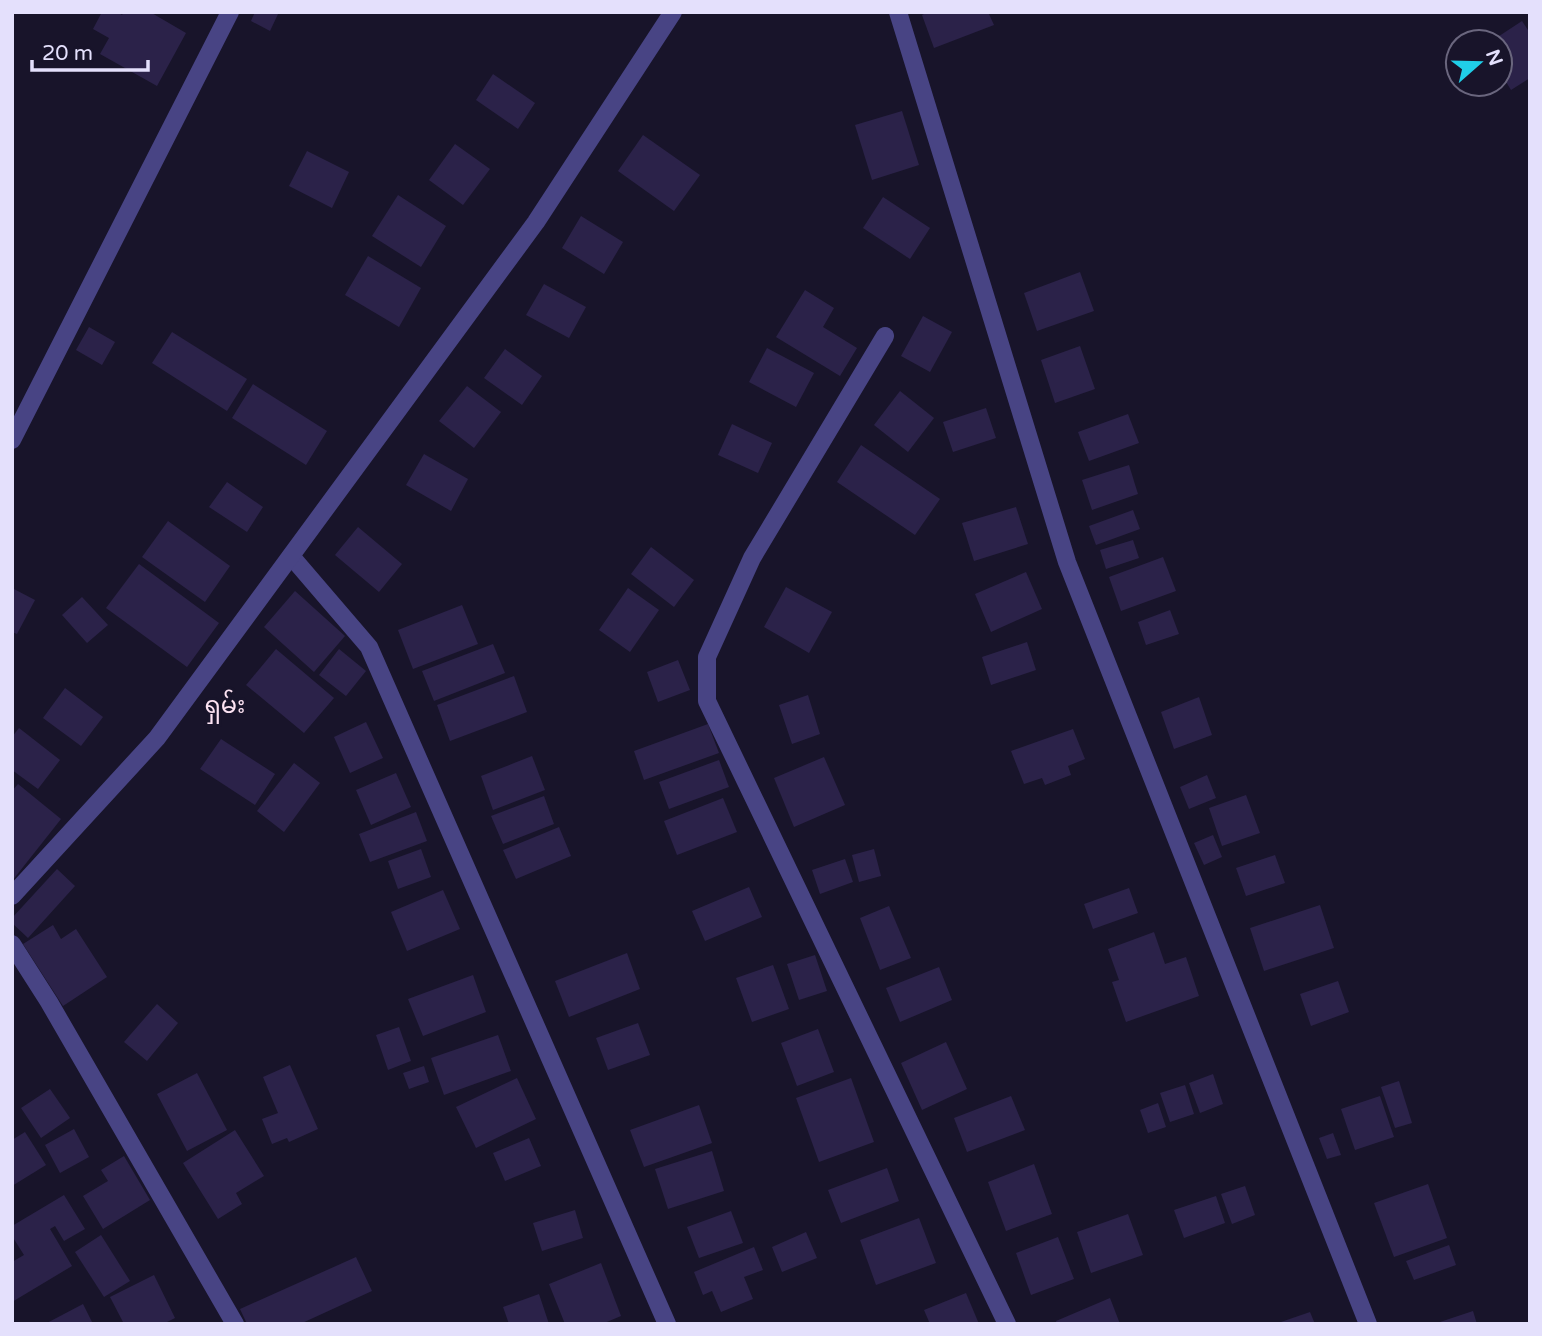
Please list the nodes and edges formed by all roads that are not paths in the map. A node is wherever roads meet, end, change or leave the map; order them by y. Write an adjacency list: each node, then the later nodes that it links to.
1 (230, 12): 5 (street)
2 (673, 12): 6 (street)
3 (898, 12): 12 (street)
4 (885, 336): 11 (street)
5 (12, 440)
6 (291, 556): 7 (street); 10 (street)
7 (12, 896)
8 (12, 944): 9 (street)
9 (235, 1324)
10 (667, 1324)
11 (1006, 1324)
12 (1368, 1324)

